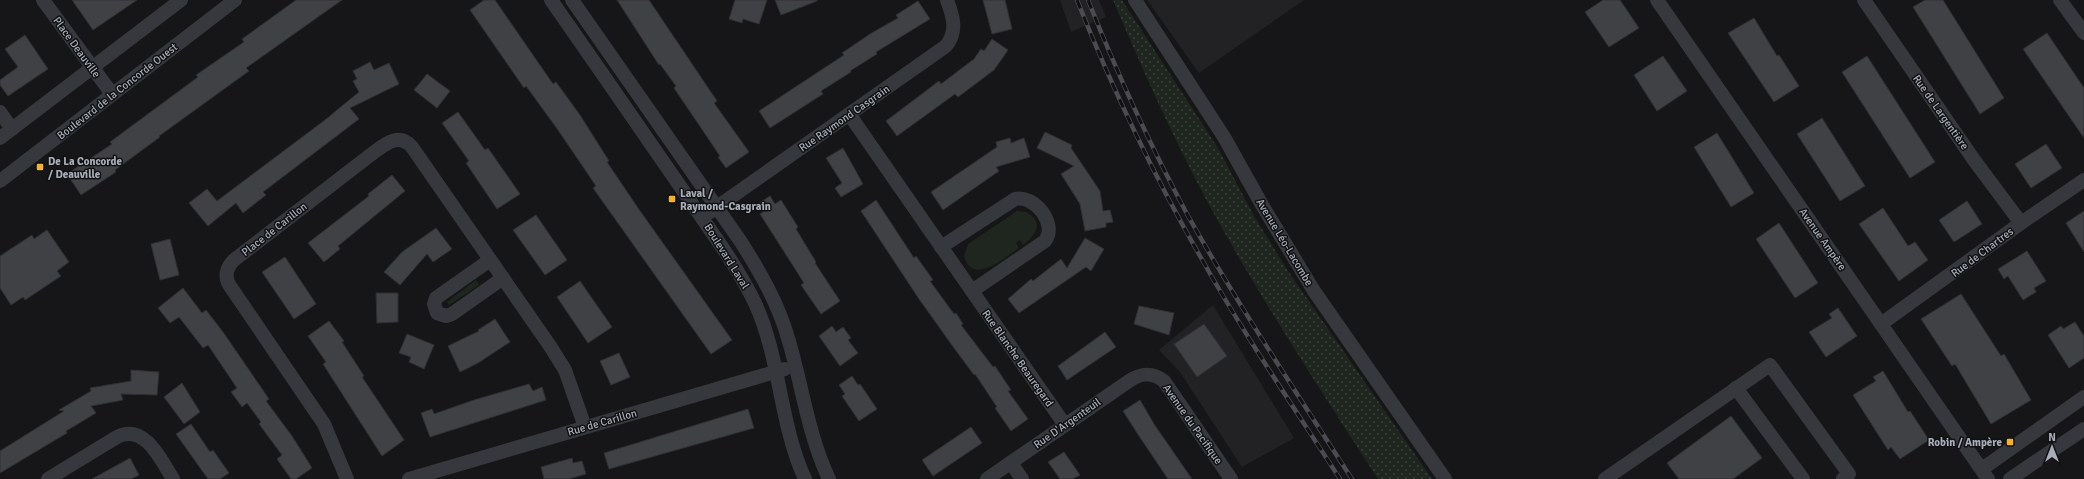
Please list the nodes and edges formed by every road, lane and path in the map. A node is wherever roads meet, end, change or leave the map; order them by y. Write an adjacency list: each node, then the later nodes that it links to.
1 (43, 0): 12 (street, Place Deauville)
2 (182, 0): 12 (street)
3 (235, 0): 13 (street, Boulevard de la Concorde Ouest)
4 (551, 0): 21 (street, Boulevard Laval)
5 (572, 0): 20 (street, Boulevard Laval)
6 (948, 0): 15 (street, Rue Raymond Casgrain)
7 (1135, 0): 47 (street, Avenue Léo-Lacombe)
8 (1657, 0): 27 (street, Avenue Ampère)
9 (1864, 0): 22 (street, Rue de Largentière)
10 (2060, 0): 11 (street)
11 (2084, 33)
12 (92, 68): 13 (street, Place Deauville); 16 (street)
13 (112, 94): 19 (street, Boulevard de la Concorde Ouest)
14 (0, 112): 16 (street)
15 (849, 114): 20 (street, Rue Raymond Casgrain); 23 (street, Rue Blanche Beauregard)
16 (12, 129): 17 (street)
17 (0, 138)
18 (2084, 180): 22 (street, Rue de Chartres)
19 (0, 181)
20 (717, 207): 21 (street, Rue Raymond Casgrain); 28 (street, Boulevard Laval)
21 (702, 218): 29 (street, Boulevard Laval)
22 (2021, 223): 27 (street, Rue de Chartres)
23 (941, 247): 26 (street, Rue Blanche Beauregard); 26 (street)
24 (490, 260): 25 (street, Place de Carillon); 25 (street); 40 (street, Place de Carillon)
25 (503, 278): 34 (street, Place de Carillon)
26 (972, 291): 33 (street, Rue Blanche Beauregard)
27 (1881, 324): 37 (street, Avenue Ampère)
28 (796, 367): 29 (street, Rue de Carillon); 43 (street, Boulevard Laval)
29 (778, 372): 34 (street, Rue de Carillon); 42 (street, Boulevard Laval)
30 (1150, 374): 33 (street, Rue D'Argenteuil); 46 (street, Avenue du Pacifique)
31 (1736, 388): 48 (street); 49 (street); 50 (street)
32 (2084, 397): 37 (street)
33 (1065, 425): 36 (street, Rue D'Argenteuil)
34 (585, 427): 41 (street, Rue de Carillon)
35 (2084, 428): 51 (street)
36 (1011, 463): 44 (street, Rue D'Argenteuil); 45 (street)
37 (1985, 474)
38 (48, 479): 39 (street)
39 (173, 479)
40 (347, 479)
41 (409, 479)
42 (805, 479)
43 (829, 479)
44 (987, 479)
45 (1022, 479)
46 (1231, 479)
47 (1445, 479)
48 (1605, 479)
49 (1803, 479)
50 (1843, 479)
51 (2010, 479)

